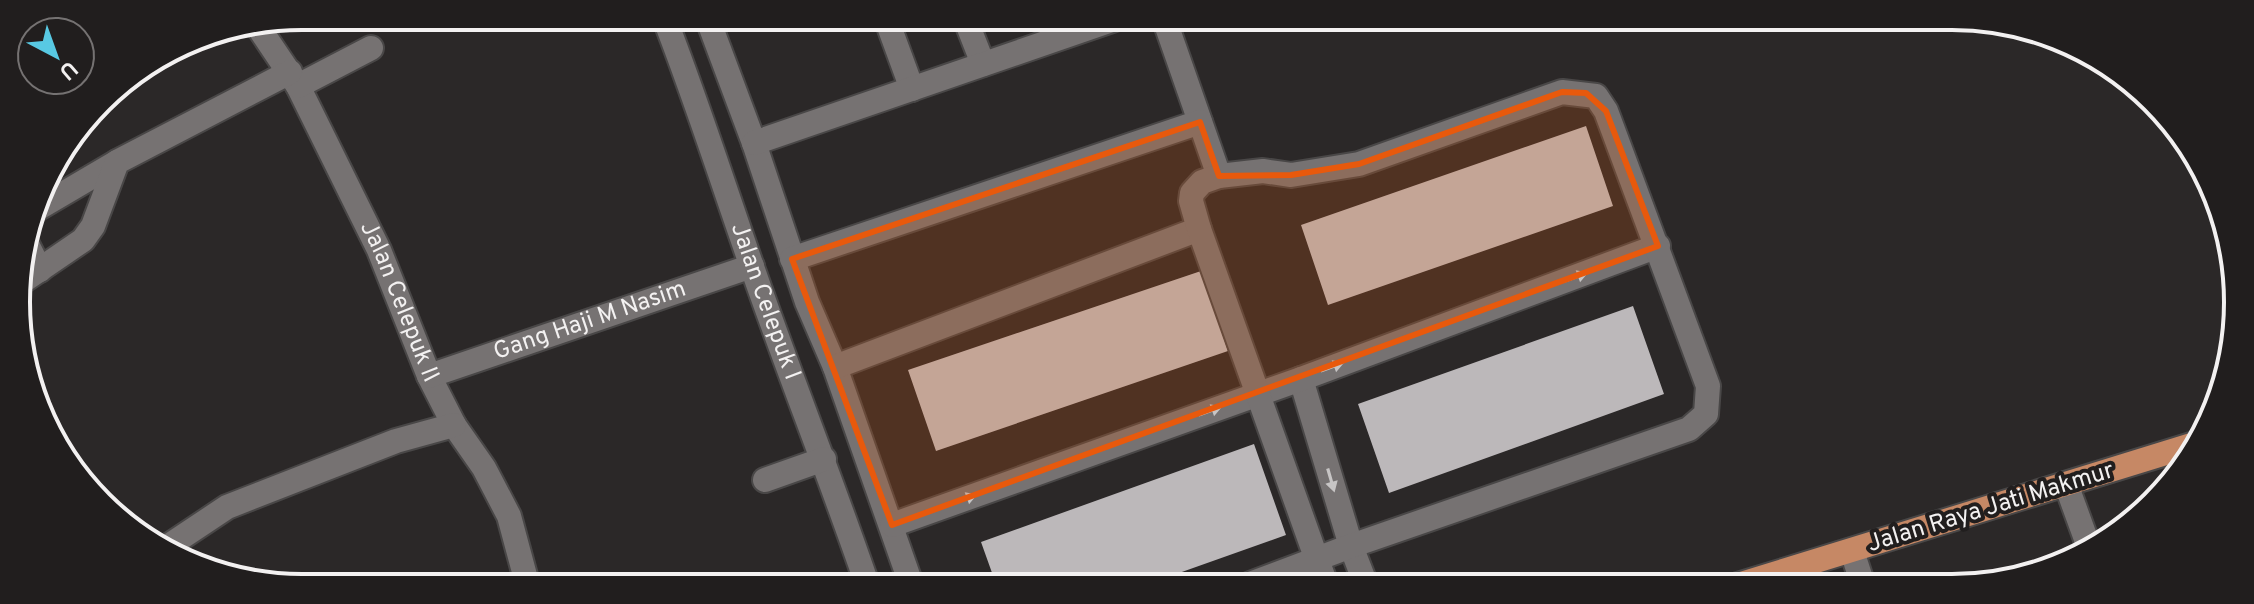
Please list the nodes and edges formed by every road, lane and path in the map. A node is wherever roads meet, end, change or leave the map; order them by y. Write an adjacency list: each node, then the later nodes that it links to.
1 (1168, 30): 12 (street)
2 (669, 31): 21 (street, Jalan Celepuk I)
3 (712, 31): 13 (street)
4 (891, 31): 11 (street)
5 (970, 31): 9 (street)
6 (1081, 31): 9 (street)
7 (263, 33): 10 (street, Jalan Celepuk II)
8 (371, 48): 10 (street)
9 (983, 64): 11 (street)
10 (294, 79): 14 (street); 25 (street, Jalan Celepuk II)
11 (912, 89): 13 (street)
12 (1200, 122): 15 (street); 20 (street)
13 (754, 143): 20 (street)
14 (117, 162): 16 (street); 22 (street)
15 (1219, 176): 17 (street); 18 (street)
16 (49, 202)
17 (1199, 229): 24 (street); 27 (street)
18 (1658, 246): 26 (street, one-way to 18); 36 (street)
19 (34, 258): 22 (street)
20 (792, 259): 24 (street)
21 (752, 266): 25 (street, Gang Haji M Nasim); 30 (street, Jalan Celepuk I)
22 (40, 270): 23 (street)
23 (32, 275)
24 (835, 367): 33 (street)
25 (429, 376): 28 (street, Jalan Celepuk II)
26 (1301, 379): 27 (street); 36 (street, one-way to 36)
27 (1259, 393): 33 (street, one-way to 27); 38 (street)
28 (454, 425): 35 (street); 39 (street, Jalan Celepuk II)
29 (2181, 448): 32 (main road, Jalan Raya Jati Makmur)
30 (824, 459): 31 (street); 40 (street, Jalan Celepuk I)
31 (765, 480)
32 (2066, 484): 34 (street); 37 (main road, Jalan Raya Jati Makmur)
33 (892, 525): 41 (street)
34 (2086, 539)
35 (174, 542)
36 (1351, 546): 38 (street); 44 (street)
37 (1852, 551): 45 (main road, Jalan Raya Jati Makmur); 46 (street)
38 (1317, 560): 42 (street); 43 (street)
39 (525, 574)
40 (864, 574)
41 (908, 574)
42 (1278, 574)
43 (1322, 574)
44 (1362, 574)
45 (1775, 574)
46 (1859, 574)

